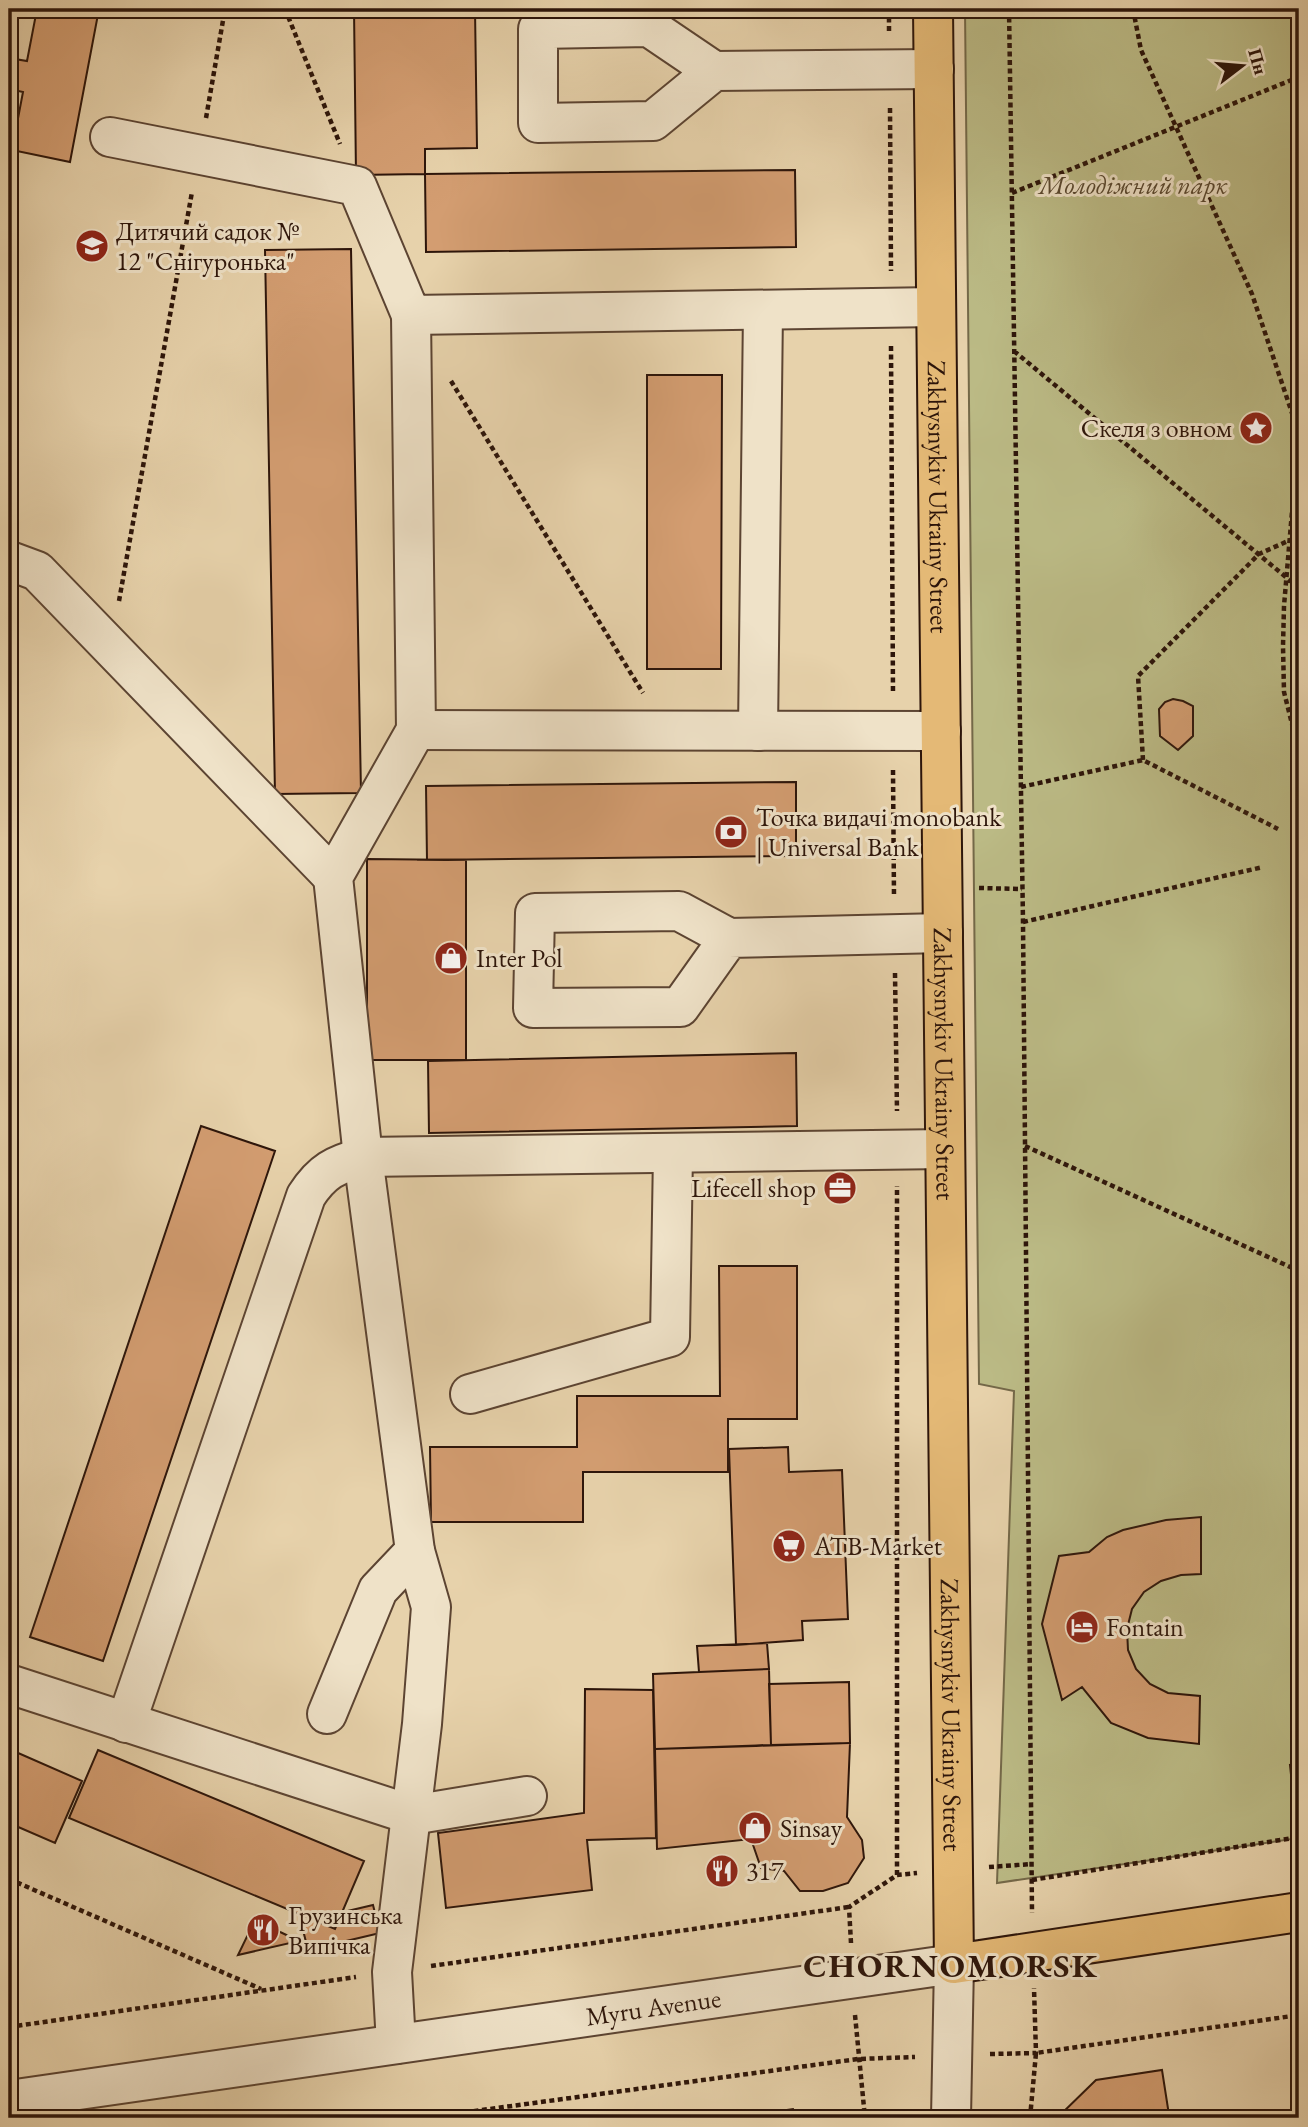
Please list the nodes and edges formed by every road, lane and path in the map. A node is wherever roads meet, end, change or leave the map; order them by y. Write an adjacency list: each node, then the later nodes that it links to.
1 (225, 9): 11 (path)
2 (285, 9): 12 (path)
3 (933, 9): 6 (main road, Zakhysnykiv Ukrainy Street)
4 (1009, 9): 13 (path)
5 (1133, 9): 9 (path)
6 (934, 69): 7 (street); 14 (main road, Zakhysnykiv Ukrainy Street)
7 (714, 71)
8 (1299, 77): 9 (path)
9 (1176, 127): 13 (path); 20 (path)
10 (110, 137): 11 (street)
11 (199, 155): 12 (street); 25 (path)
12 (357, 186): 16 (street)
13 (1012, 192): 17 (path)
14 (936, 307): 15 (street); 29 (main road, Zakhysnykiv Ukrainy Street)
15 (763, 310): 16 (street); 27 (street)
16 (411, 315): 26 (street)
17 (1014, 351): 21 (path); 32 (path)
18 (447, 374): 28 (path)
19 (1299, 536): 20 (path)
20 (1291, 540): 21 (path); 23 (path)
21 (1259, 554): 23 (path); 31 (path)
22 (9, 566): 25 (street)
23 (1287, 577): 24 (path); 30 (path)
24 (1299, 587)
25 (111, 647): 35 (street)
26 (416, 730): 28 (street); 35 (street)
27 (758, 730): 28 (street); 29 (street)
28 (666, 731)
29 (941, 731): 37 (main road, Zakhysnykiv Ukrainy Street)
30 (1299, 752)
31 (1143, 760): 32 (path); 33 (path)
32 (1021, 787): 36 (path)
33 (1278, 829)
34 (1263, 867): 36 (path)
35 (333, 877): 42 (street)
36 (1023, 922): 39 (path)
37 (943, 933): 38 (street); 40 (main road, Zakhysnykiv Ukrainy Street)
38 (729, 939): 38 (street)
39 (1025, 1146): 43 (path); 51 (path)
40 (945, 1149): 41 (street); 54 (main road, Zakhysnykiv Ukrainy Street)
41 (673, 1153): 42 (street); 44 (street)
42 (363, 1157): 45 (street); 48 (street)
43 (1299, 1271)
44 (470, 1394)
45 (415, 1551): 47 (street); 50 (street)
46 (9, 1684): 48 (street)
47 (327, 1714)
48 (126, 1723): 50 (street)
49 (527, 1796): 50 (street)
50 (412, 1815): 57 (street)
51 (1299, 1837)
52 (9, 1878): 55 (path)
53 (1299, 1912): 54 (main road, Myru Avenue)
54 (954, 1964): 57 (street, Myru Avenue); 61 (street, Zakhysnykiv Ukrainy Street)
55 (263, 1990)
56 (1299, 2014): 62 (path)
57 (396, 2044): 59 (street, Myru Avenue)
58 (858, 2059): 60 (path)
59 (9, 2100)
60 (423, 2118)
61 (951, 2118)
62 (1030, 2118)

